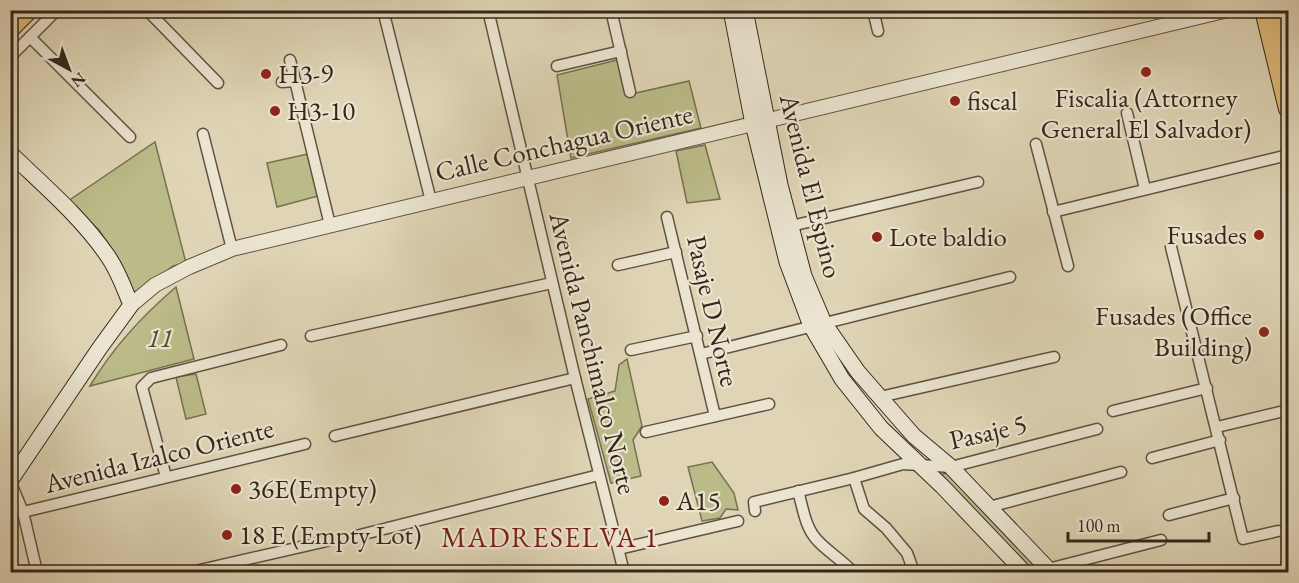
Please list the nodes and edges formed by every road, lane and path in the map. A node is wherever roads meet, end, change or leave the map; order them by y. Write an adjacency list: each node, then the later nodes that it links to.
1 (29, 10): 14 (main road)
2 (57, 10): 16 (street)
3 (147, 10): 25 (street)
4 (488, 10): 35 (street, Avenida Panchimalco Norte)
5 (611, 10): 18 (street)
6 (731, 10): 29 (main road, Avenida El Espino)
7 (745, 10): 29 (main road, Avenida El Espino)
8 (873, 10): 15 (street)
9 (1228, 10): 29 (street, Calle Conchagua Oriente)
10 (1264, 10): 27 (main road)
11 (1273, 10): 20 (main road)
12 (1280, 10): 17 (main road)
13 (379, 11): 38 (street)
14 (10, 29)
15 (878, 32)
16 (30, 37): 19 (street); 31 (street)
17 (1288, 44)
18 (621, 51): 22 (street); 26 (street)
19 (10, 57)
20 (1288, 59)
21 (290, 60): 23 (street)
22 (557, 66)
23 (295, 81): 24 (street); 41 (street)
24 (282, 82)
25 (218, 83)
26 (630, 92)
27 (1288, 109)
28 (1127, 114): 37 (street)
29 (759, 122): 35 (street, Calle Conchagua Oriente); 42 (main road, Avenida El Espino); 51 (main road, Avenida El Espino)
30 (203, 134): 44 (street)
31 (130, 137)
32 (1036, 144): 39 (street)
33 (10, 153): 50 (main road)
34 (1288, 155): 37 (street)
35 (528, 179): 38 (street, Calle Conchagua Oriente); 49 (street, Avenida Panchimalco Norte)
36 (978, 182): 42 (street)
37 (1145, 189): 39 (street)
38 (431, 201): 41 (street, Calle Conchagua Oriente)
39 (1053, 212): 47 (street)
40 (667, 217): 45 (street, Pasaje D Norte)
41 (330, 225): 44 (street, Calle Conchagua Oriente)
42 (791, 226): 51 (main road, Avenida El Espino)
43 (1171, 247): 59 (street)
44 (232, 249): 50 (street, Calle Conchagua Oriente)
45 (676, 252): 46 (street); 53 (street, Pasaje D Norte)
46 (618, 265)
47 (1068, 266)
48 (1010, 277): 51 (street)
49 (552, 283): 52 (street); 58 (street, Avenida Panchimalco Norte)
50 (131, 305): 76 (main road, Calle Conchagua Oriente)
51 (818, 324): 56 (street); 60 (main road, Avenida El Espino); 72 (main road, Avenida El Espino)
52 (311, 336)
53 (697, 336): 55 (street); 56 (street, Pasaje D Norte)
54 (281, 345): 77 (street)
55 (631, 350)
56 (701, 354): 64 (street, Pasaje D Norte)
57 (1054, 357): 60 (street)
58 (575, 378): 68 (street); 75 (street, Avenida Panchimalco Norte)
59 (1207, 388): 63 (street); 65 (street)
60 (880, 398): 73 (main road, Avenida El Espino)
61 (769, 404): 64 (street)
62 (1288, 410): 65 (street)
63 (1113, 411)
64 (715, 416): 67 (street)
65 (1217, 427): 69 (street)
66 (1097, 429): 73 (street, Pasaje 5)
67 (646, 432)
68 (335, 436)
69 (1220, 440): 71 (street); 80 (street)
70 (305, 444): 77 (street, Avenida Izalco Oriente)
71 (1152, 458)
72 (918, 464): 73 (street, Pasaje 5); 78 (street, Pasaje 5); 97 (main road, Avenida El Espino)
73 (951, 467): 82 (main road, Avenida El Espino)
74 (1121, 472): 82 (street)
75 (598, 475): 87 (street); 90 (street, Avenida Panchimalco Norte)
76 (12, 476): 83 (street)
77 (166, 477): 83 (street, Avenida Izalco Oriente)
78 (854, 478): 79 (street, Pasaje 5); 96 (street)
79 (798, 491): 81 (street, Pasaje 5); 95 (street)
80 (1234, 498): 84 (street); 86 (street)
81 (754, 506)
82 (989, 507): 91 (main road, Avenida El Espino)
83 (23, 512): 92 (street)
84 (1169, 515)
85 (738, 521): 90 (street)
86 (1278, 531)
87 (356, 536)
88 (1161, 540): 91 (street)
89 (327, 541): 93 (street)
90 (619, 549): 94 (street, Avenida Panchimalco Norte)
91 (1049, 571)
92 (37, 573)
93 (191, 573)
94 (624, 573)
95 (853, 573)
96 (914, 573)
97 (1024, 573)

